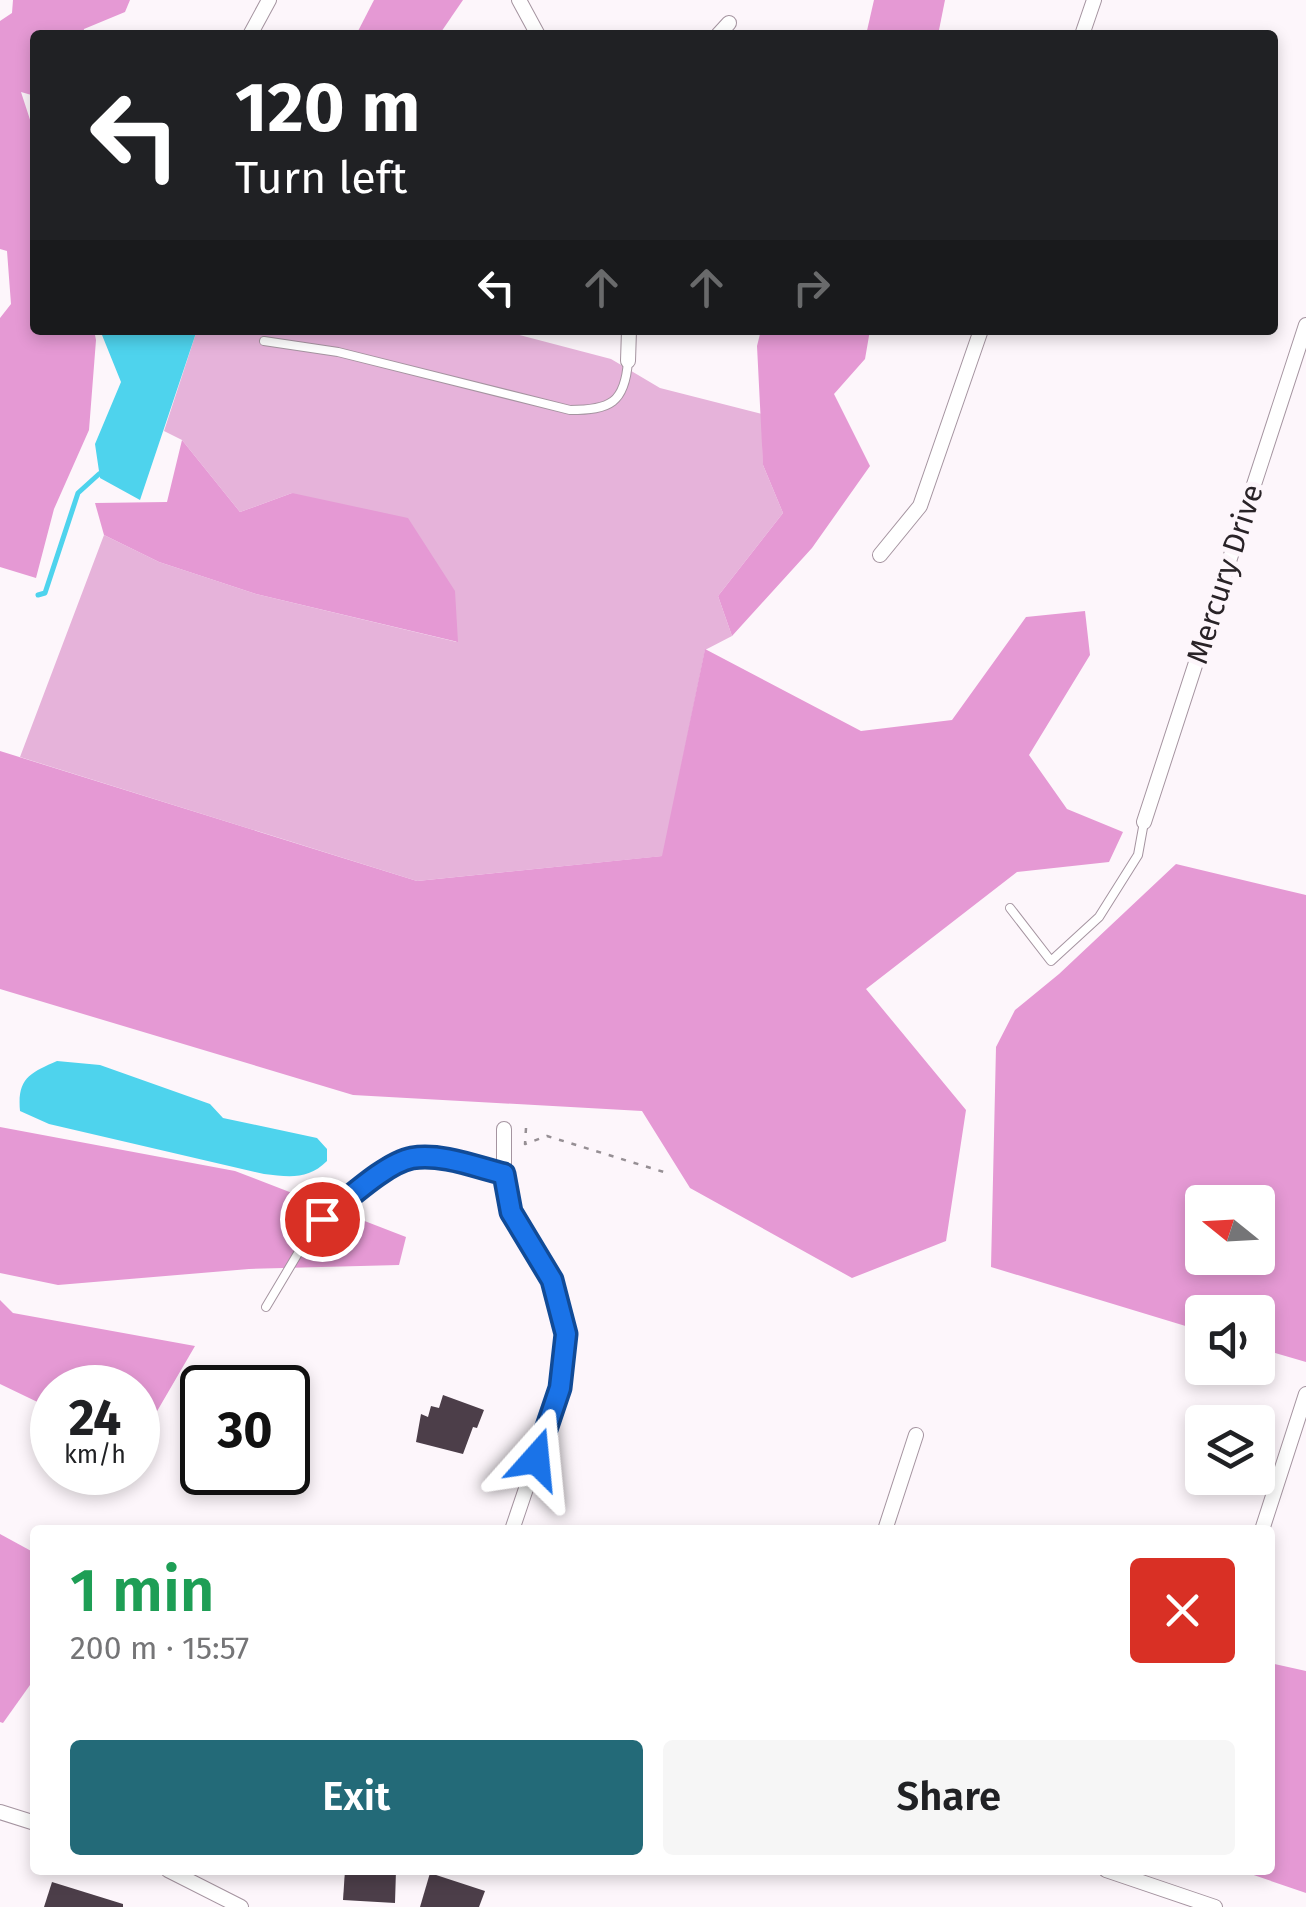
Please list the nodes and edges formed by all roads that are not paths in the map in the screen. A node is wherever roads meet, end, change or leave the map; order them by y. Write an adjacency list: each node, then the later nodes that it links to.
1 (269, 0): 4 (street)
2 (519, 0): 5 (street)
3 (1094, 0): 6 (street)
4 (253, 30)
5 (535, 30)
6 (1084, 30)
7 (1306, 325): 13 (street, Mercury Drive)
8 (629, 335): 11 (street)
9 (979, 335): 12 (street)
10 (264, 342): 11 (lane)
11 (628, 361)
12 (880, 555)
13 (1144, 822): 14 (lane)
14 (1010, 908)
15 (504, 1129): 16 (street)
16 (504, 1174): 17 (lane); 20 (street)
17 (266, 1307)
18 (1306, 1394): 22 (street)
19 (916, 1435): 21 (street)
20 (514, 1525)
21 (887, 1525)
22 (1264, 1525)
23 (0, 1812): 24 (street)
24 (30, 1821)
25 (178, 1875): 27 (street)
26 (1121, 1875): 28 (street)
27 (241, 1907)
28 (1216, 1907)

